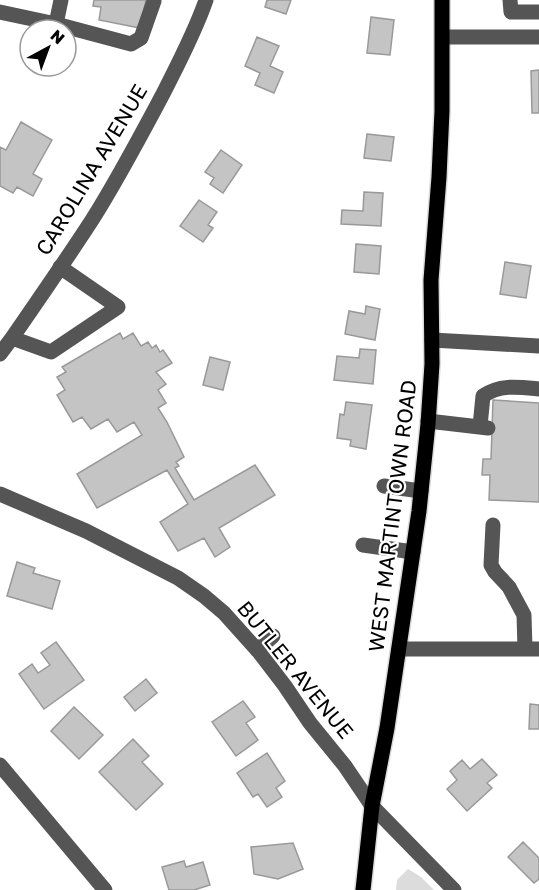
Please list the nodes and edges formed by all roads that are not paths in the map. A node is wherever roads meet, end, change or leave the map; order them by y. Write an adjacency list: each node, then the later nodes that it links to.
1 (61, 0): 9 (street)
2 (206, 0): 13 (street, CAROLINA AVENUE)
3 (442, 0): 11 (main road, WEST MARTINTOWN ROAD)
4 (510, 0): 7 (street)
5 (154, 1): 10 (street)
6 (0, 12): 8 (street)
7 (539, 12)
8 (28, 18)
9 (57, 18)
10 (78, 30)
11 (443, 37): 12 (street); 15 (main road, WEST MARTINTOWN ROAD)
12 (539, 37)
13 (60, 267): 14 (street, CAROLINA AVENUE); 14 (street)
14 (12, 338): 17 (street, CAROLINA AVENUE)
15 (432, 340): 16 (street); 19 (main road, WEST MARTINTOWN ROAD)
16 (539, 346)
17 (0, 354)
18 (539, 389): 19 (street)
19 (428, 421): 21 (main road, WEST MARTINTOWN ROAD)
20 (384, 486): 21 (street)
21 (421, 491): 25 (main road, WEST MARTINTOWN ROAD)
22 (0, 494): 29 (street, BUTLER AVENUE)
23 (494, 525): 28 (street)
24 (363, 545): 25 (street)
25 (413, 552): 27 (main road, WEST MARTINTOWN ROAD)
26 (273, 636): 29 (street)
27 (399, 649): 28 (street); 31 (main road, WEST MARTINTOWN ROAD)
28 (532, 649)
29 (257, 650): 31 (street, BUTLER AVENUE)
30 (0, 765): 32 (street)
31 (372, 806): 33 (main road, WEST MARTINTOWN ROAD); 34 (street, BUTLER AVENUE)
32 (105, 890)
33 (363, 890)
34 (454, 890)

